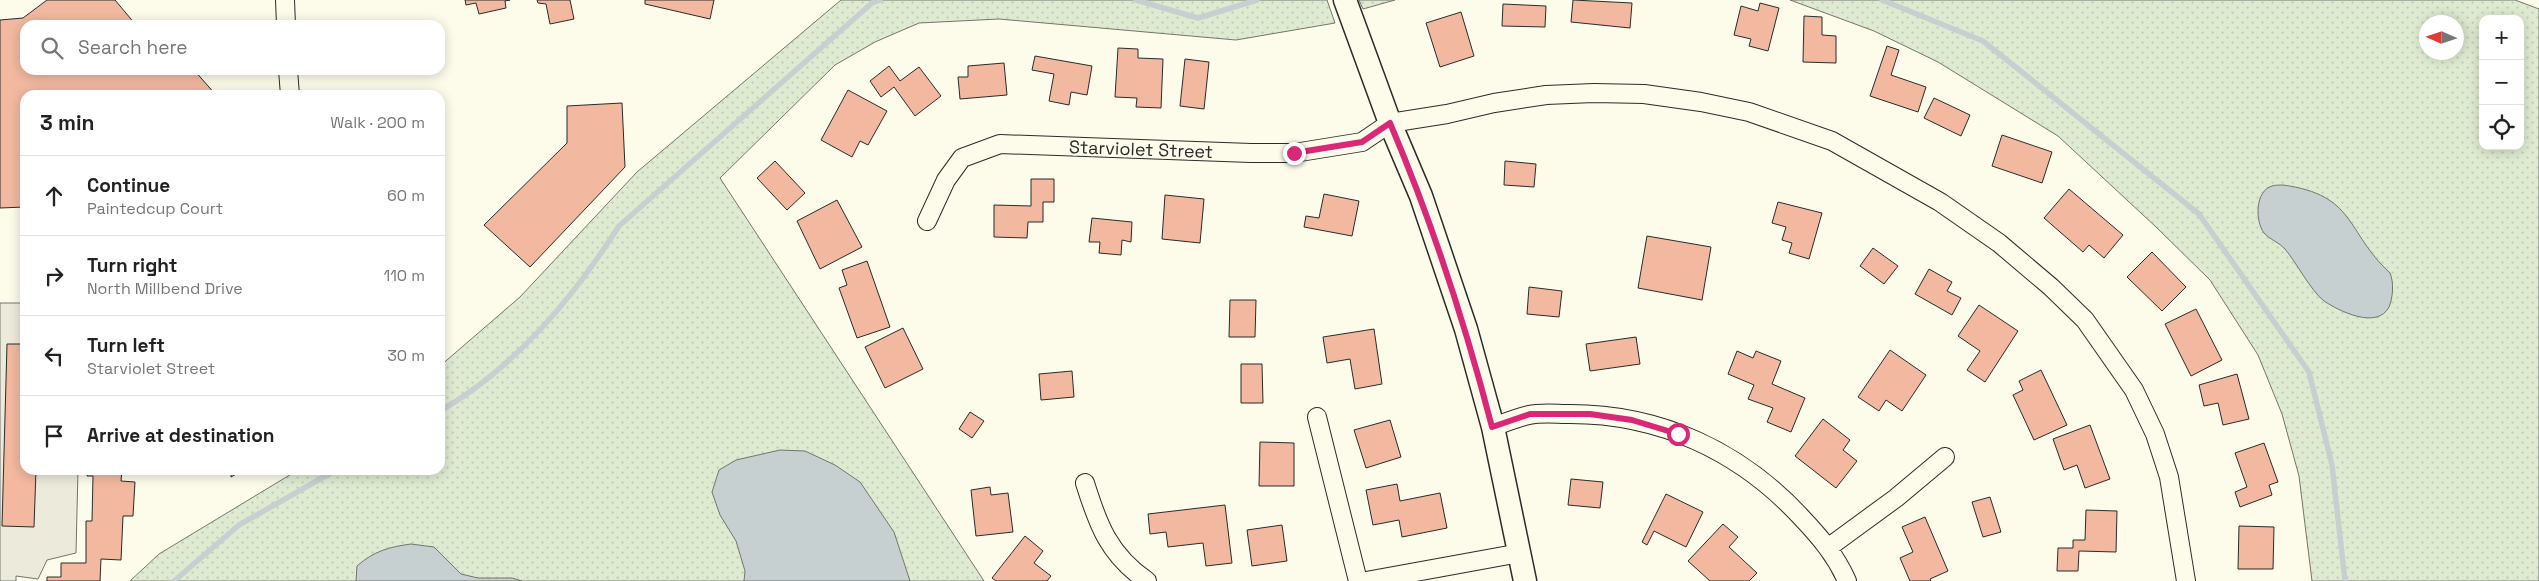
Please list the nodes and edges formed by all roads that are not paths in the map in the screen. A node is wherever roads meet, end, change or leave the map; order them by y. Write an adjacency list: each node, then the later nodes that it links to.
1 (285, 0): 3 (street)
2 (1345, 0): 6 (street)
3 (286, 20)
4 (288, 75): 5 (street)
5 (290, 90)
6 (1390, 123): 7 (street, Starviolet Street); 9 (street); 19 (street)
7 (927, 222)
8 (1317, 418): 15 (street)
9 (1492, 427): 12 (street); 13 (street)
10 (1945, 457): 12 (street)
11 (1085, 483): 14 (street)
12 (1829, 547): 18 (street)
13 (1520, 553): 16 (street); 17 (street)
14 (1147, 581)
15 (1358, 581)
16 (1366, 581)
17 (1525, 581)
18 (1847, 581)
19 (2186, 581)

